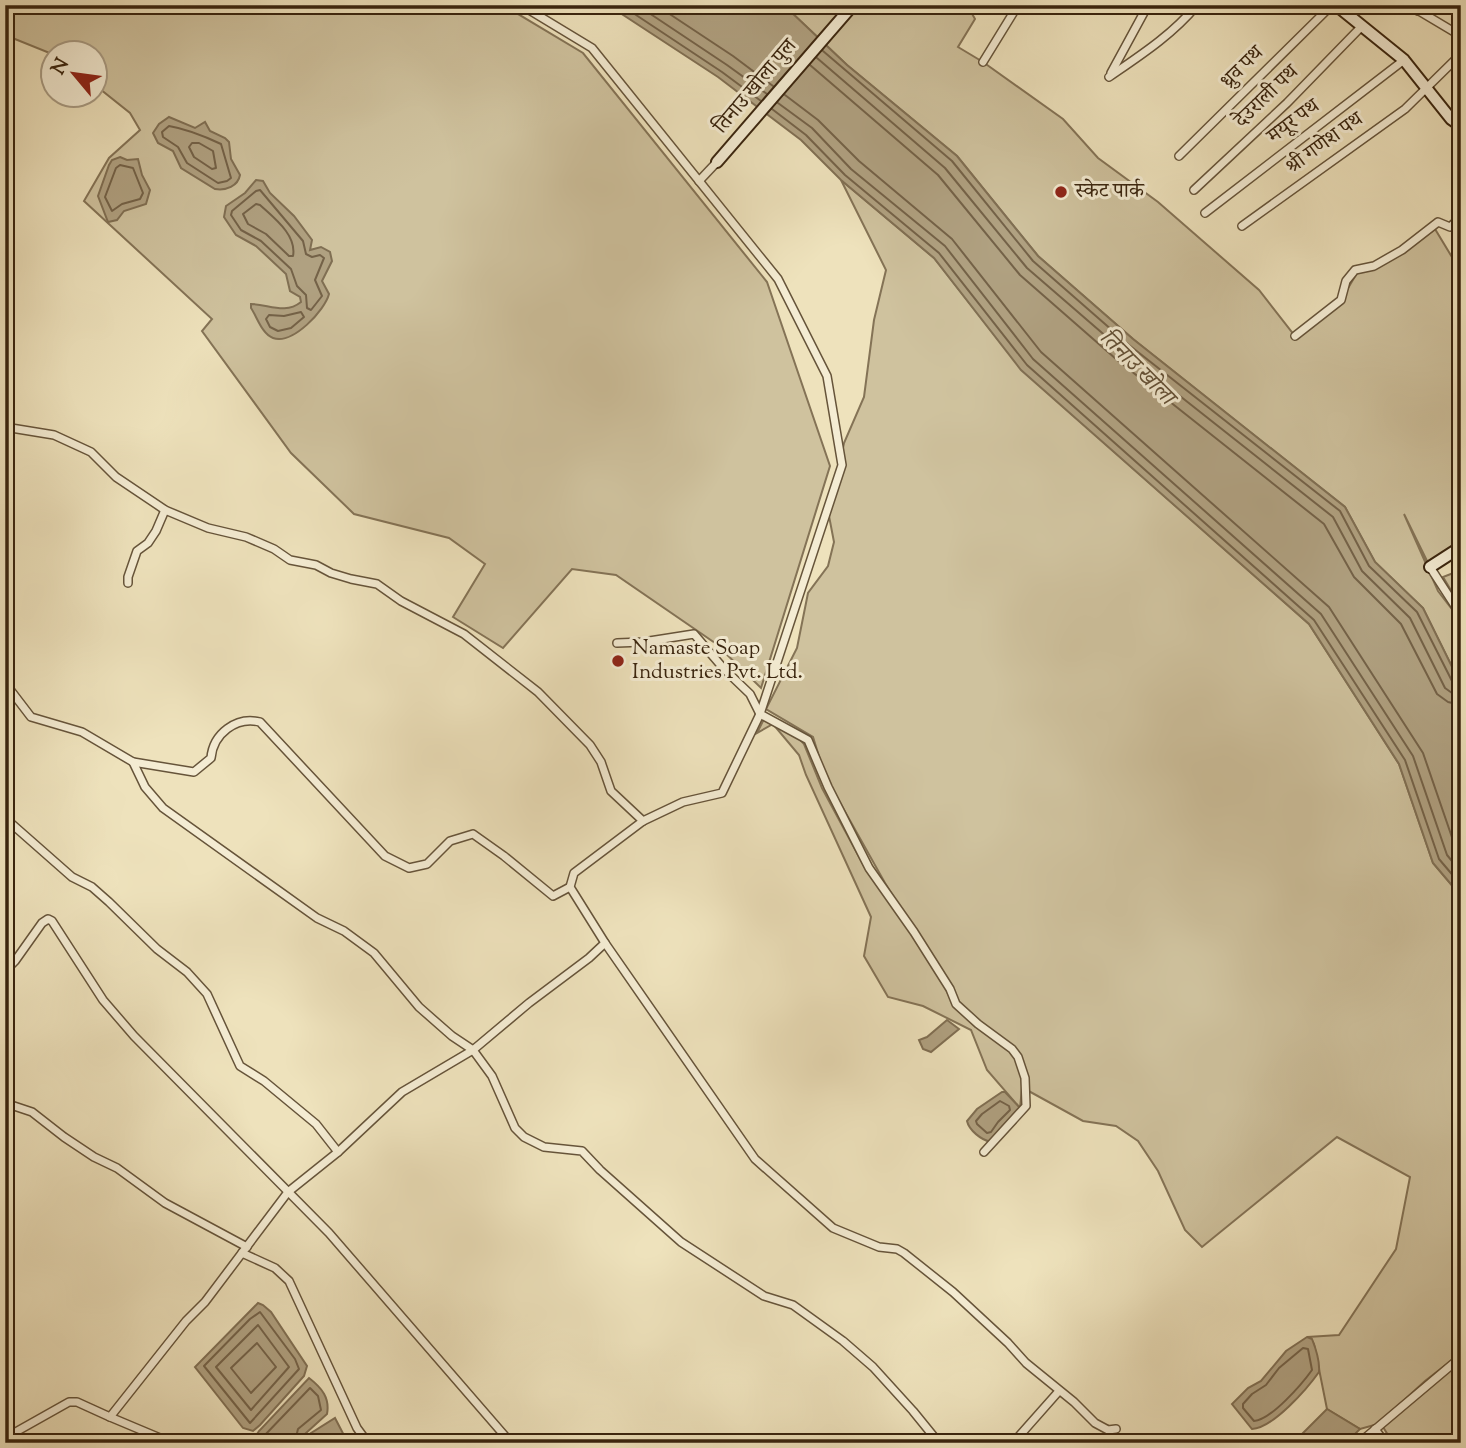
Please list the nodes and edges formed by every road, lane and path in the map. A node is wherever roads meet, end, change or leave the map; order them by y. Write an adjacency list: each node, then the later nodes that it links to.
1 (521, 5): 20 (street)
2 (853, 5): 19 (street, तिनाउ खोला पुल)
3 (1018, 5): 14 (street)
4 (1148, 5): 5 (street)
5 (1197, 5)
6 (1334, 5): 10 (street); 18 (street, ध्रुव पथ)
7 (1409, 5): 9 (street)
8 (1427, 5): 9 (street)
9 (1418, 11): 11 (street)
10 (1363, 26): 13 (street); 21 (street, देउराली पथ)
11 (1461, 36)
12 (1461, 54): 15 (street, श्री गणेश पथ)
13 (1404, 60): 15 (street); 22 (street, मयूर पथ)
14 (983, 62)
15 (1426, 87): 17 (street); 24 (street, श्री गणेश पथ)
16 (1461, 108): 17 (street)
17 (1456, 122)
18 (1179, 156)
19 (717, 162): 20 (street)
20 (699, 181): 34 (street)
21 (1194, 190)
22 (1205, 213)
23 (1461, 217): 25 (street)
24 (1242, 226)
25 (1295, 336)
26 (5, 427): 27 (street)
27 (165, 510): 30 (street); 37 (street)
28 (1461, 547): 29 (street)
29 (1430, 567): 31 (street)
30 (128, 583)
31 (1461, 615)
32 (617, 643): 34 (street)
33 (5, 684): 35 (street)
34 (760, 715): 37 (street); 43 (street)
35 (133, 762): 38 (street); 41 (street)
36 (5, 818): 44 (street)
37 (643, 821): 38 (street)
38 (570, 887): 39 (street)
39 (605, 943): 41 (street); 48 (street)
40 (5, 964): 45 (street)
41 (473, 1049): 44 (street); 56 (street)
42 (5, 1103): 46 (street)
43 (984, 1152)
44 (338, 1153): 45 (street)
45 (288, 1192): 46 (street); 55 (street)
46 (245, 1250): 49 (street); 54 (street)
47 (1461, 1357): 51 (street)
48 (1059, 1391): 50 (street); 57 (street)
49 (110, 1417): 52 (street); 53 (street)
50 (1115, 1429)
51 (1375, 1429): 58 (street); 59 (street)
52 (5, 1438)
53 (172, 1443)
54 (368, 1443)
55 (511, 1443)
56 (939, 1443)
57 (1013, 1443)
58 (1359, 1443)
59 (1385, 1443)

